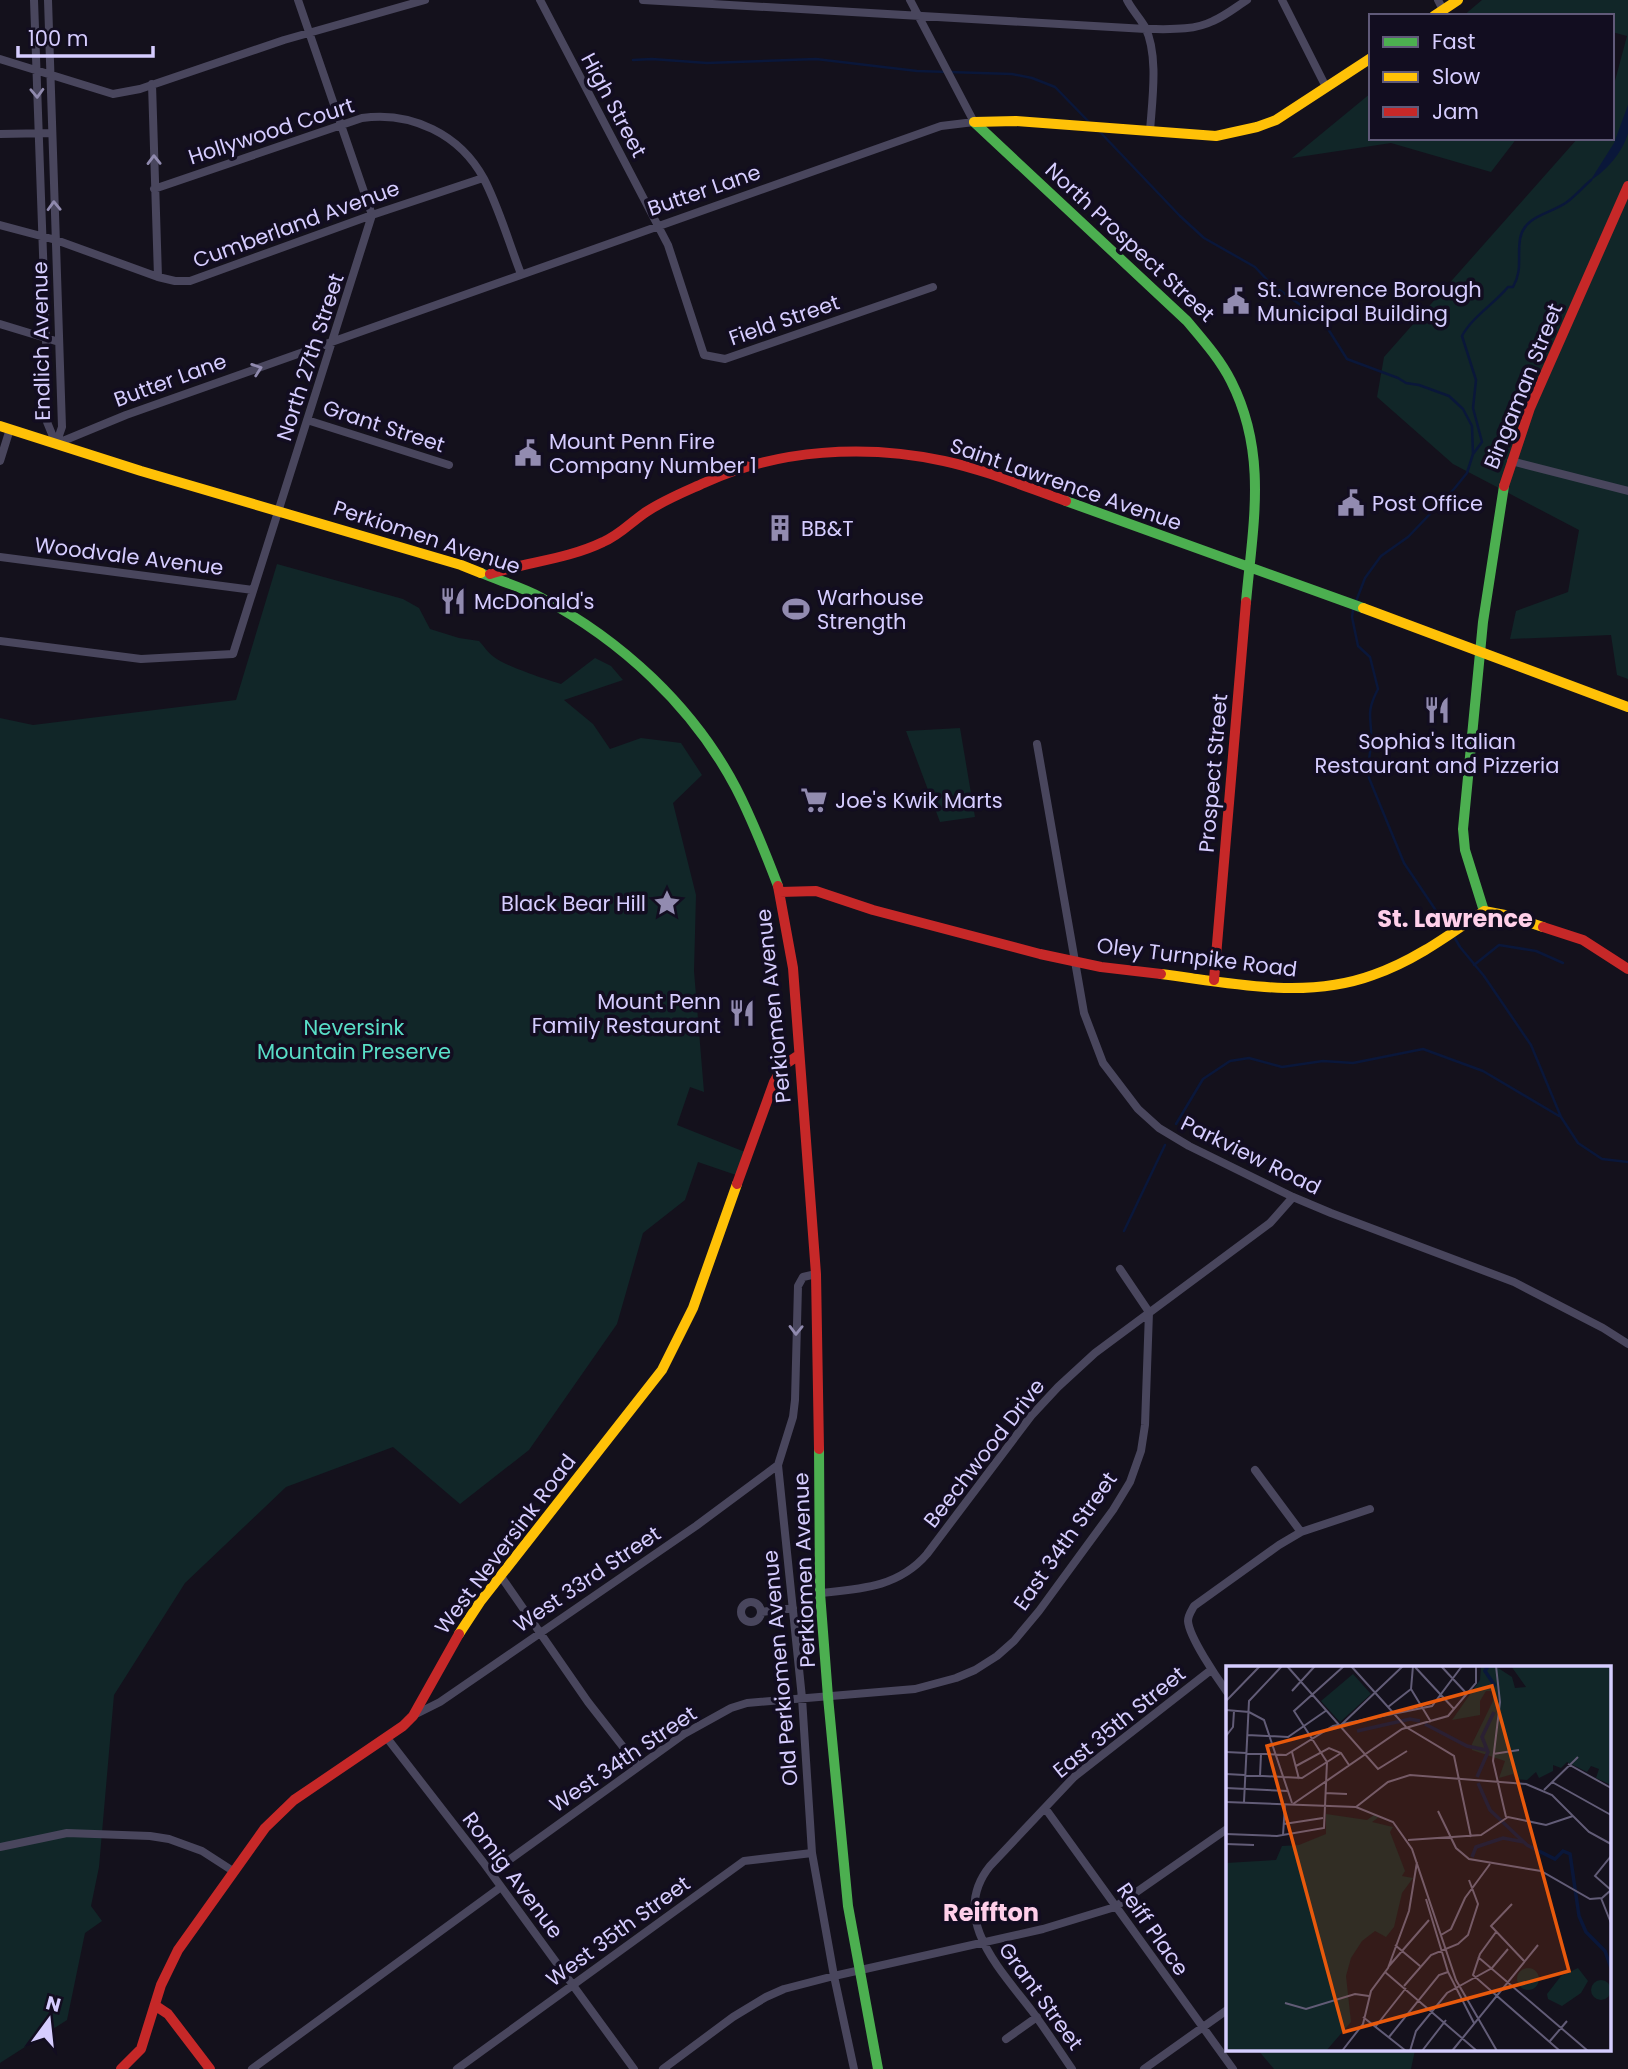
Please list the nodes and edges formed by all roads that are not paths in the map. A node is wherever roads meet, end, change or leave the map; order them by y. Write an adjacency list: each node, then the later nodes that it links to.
1 (34, 0): 18 (street, Endlich Avenue)
2 (48, 0): 19 (street, Endlich Avenue)
3 (298, 0): 15 (street)
4 (425, 0): 15 (street)
5 (540, 0): 33 (street, High Street)
6 (642, 0): 13 (street)
7 (910, 0): 13 (street)
8 (1127, 0): 14 (street)
9 (1247, 0): 14 (street)
10 (1282, 0): 21 (street)
11 (1458, 0): 12 (street)
12 (1439, 9)
13 (918, 16): 14 (street); 22 (street)
14 (1146, 29): 24 (street)
15 (309, 32): 20 (street); 23 (street)
16 (0, 59): 18 (street)
17 (1369, 59): 21 (street, Butter Lane)
18 (36, 71): 19 (street); 26 (street, Endlich Avenue, one-way to 26)
19 (51, 75): 20 (street); 25 (street, Endlich Avenue)
20 (152, 84): 30 (street, one-way to 20)
21 (1326, 87): 24 (street, Butter Lane)
22 (974, 122): 24 (street, Butter Lane); 33 (street, Butter Lane); 53 (street, North Prospect Street)
23 (342, 124): 28 (street, Hollywood Court); 30 (street, Hollywood Court); 31 (street)
24 (1150, 131)
25 (52, 132): 26 (street); 35 (street, Endlich Avenue, one-way to 25)
26 (38, 133): 27 (street); 34 (street, Endlich Avenue)
27 (0, 134)
28 (484, 178): 31 (street, Cumberland Avenue); 36 (street, Hollywood Court)
29 (1628, 187): 48 (street, Bingaman Street)
30 (155, 189): 37 (street)
31 (372, 215): 37 (street, Cumberland Avenue); 43 (street, North 27th Street)
32 (0, 225): 34 (street, Cumberland Avenue)
33 (659, 226): 36 (street, Butter Lane); 39 (street, High Street)
34 (42, 236): 35 (street, Cumberland Avenue); 41 (street, Endlich Avenue)
35 (56, 240): 37 (street, Cumberland Avenue); 42 (street, Endlich Avenue)
36 (521, 274): 43 (street, Butter Lane)
37 (158, 277)
38 (933, 287): 39 (street, Field Street)
39 (685, 296)
40 (0, 324): 41 (street)
41 (46, 338): 42 (street); 46 (street, Endlich Avenue)
42 (59, 342): 46 (street, Endlich Avenue)
43 (333, 342): 44 (street, North 27th Street); 46 (street, Butter Lane, one-way to 43)
44 (307, 420): 49 (street, Grant Street); 51 (street, North 27th Street)
45 (5, 427): 46 (street, Perkiomen Avenue); 47 (street)
46 (56, 444): 51 (street, Perkiomen Avenue)
47 (0, 461)
48 (1511, 461): 50 (street); 57 (street, Bingaman Street)
49 (449, 465)
50 (1628, 491)
51 (278, 510): 54 (street, Perkiomen Avenue); 55 (street, North 27th Street)
52 (0, 557): 55 (street, Woodvale Avenue)
53 (1249, 569): 54 (street, Saint Lawrence Avenue); 57 (street, Saint Lawrence Avenue); 64 (street, Prospect Street)
54 (490, 575): 60 (street, Perkiomen Avenue)
55 (253, 590): 56 (street, North 27th Street)
56 (0, 641)
57 (1481, 651): 58 (street, Saint Lawrence Avenue); 61 (street, Bingaman Street)
58 (1628, 707)
59 (1037, 744): 62 (street, Parkview Road)
60 (780, 892): 62 (street, Oley Turnpike Road); 65 (street, Perkiomen Avenue)
61 (1484, 911): 63 (street); 64 (street, Oley Turnpike Road)
62 (1074, 961): 64 (street, Oley Turnpike Road); 66 (street, Parkview Road)
63 (1628, 970)
64 (1214, 980)
65 (799, 1055): 68 (street, Perkiomen Avenue); 75 (street, West Neversink Road)
66 (1293, 1197): 69 (street, Beechwood Drive); 70 (street, Parkview Road)
67 (1120, 1269): 69 (street)
68 (816, 1274): 71 (street, Old Perkiomen Avenue, one-way to 71); 76 (street, Perkiomen Avenue)
69 (1149, 1312): 76 (street, Beechwood Drive); 82 (street, East 34th Street)
70 (1628, 1344)
71 (778, 1465): 77 (street, Old Perkiomen Avenue); 79 (street, West 33rd Street)
72 (1255, 1470): 74 (street)
73 (1370, 1509): 74 (street)
74 (1301, 1532): 80 (street)
75 (500, 1575): 79 (street); 84 (street, West Neversink Road)
76 (820, 1592): 82 (street, Perkiomen Avenue)
77 (793, 1608): 78 (street); 83 (street, Old Perkiomen Avenue)
78 (761, 1612)
79 (539, 1633): 84 (street, West 33rd Street); 86 (street)
80 (1211, 1670): 81 (street); 87 (street, East 35th Street)
81 (1226, 1691)
82 (828, 1697): 83 (street, West 34th Street); 96 (street, Perkiomen Avenue)
83 (802, 1698): 86 (street, West 34th Street); 90 (street, Old Perkiomen Avenue)
84 (412, 1716): 85 (street, West Neversink Road)
85 (387, 1738): 91 (street, West Neversink Road); 92 (street, Romig Avenue)
86 (638, 1766): 92 (street, West 34th Street)
87 (1045, 1808): 94 (street, Reiff Place); 95 (street, East 35th Street)
88 (1226, 1830): 94 (street)
89 (0, 1847): 91 (street)
90 (812, 1853): 97 (street, Old Perkiomen Avenue); 98 (street, West 35th Street)
91 (233, 1871): 99 (street, West Neversink Road)
92 (491, 1873): 93 (street, Romig Avenue)
93 (501, 1887): 98 (street, Romig Avenue); 106 (street)
94 (1115, 1907): 95 (street); 102 (street, Reiff Place)
95 (981, 1942): 96 (street); 101 (street, Grant Street)
96 (861, 1969): 97 (street); 111 (street, Perkiomen Avenue)
97 (834, 1976): 109 (street); 110 (street, Old Perkiomen Avenue)
98 (573, 1985): 107 (street, West 35th Street); 108 (street, Romig Avenue)
99 (156, 2006): 104 (street, West Neversink Road); 105 (street)
100 (1226, 2011): 102 (street)
101 (1037, 2017): 103 (street); 112 (street, Grant Street)
102 (1203, 2027): 113 (street); 114 (street, Reiff Place)
103 (1006, 2039)
104 (121, 2069)
105 (209, 2069)
106 (252, 2069)
107 (457, 2069)
108 (634, 2069)
109 (663, 2069)
110 (854, 2069)
111 (878, 2069)
112 (1072, 2069)
113 (1144, 2069)
114 (1233, 2069)

